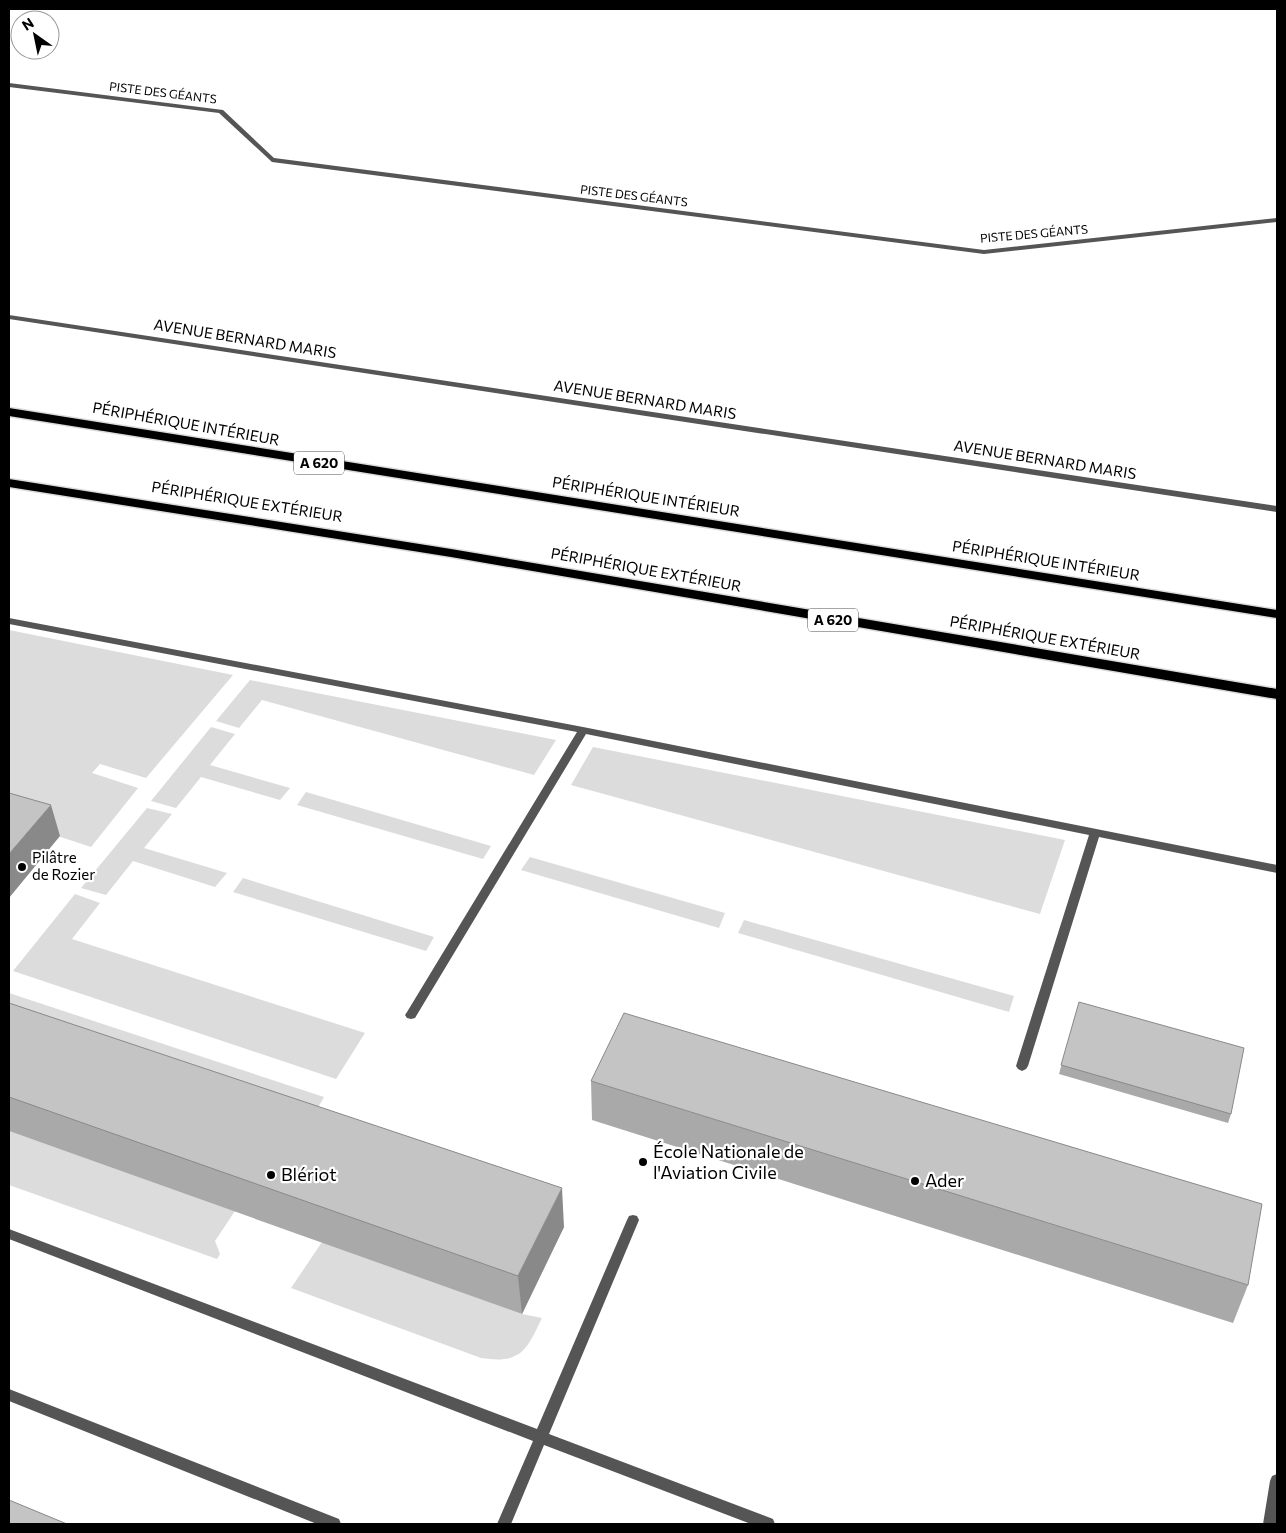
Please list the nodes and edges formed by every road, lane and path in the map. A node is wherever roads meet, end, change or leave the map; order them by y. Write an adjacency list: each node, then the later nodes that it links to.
1 (9, 85): 2 (street, PISTE DES GÉANTS)
2 (1277, 220)
3 (9, 317): 6 (street, AVENUE BERNARD MARIS)
4 (9, 412): 7 (highway, PÉRIPHÉRIQUE INTÉRIEUR / A 620)
5 (9, 483): 9 (highway, PÉRIPHÉRIQUE EXTÉRIEUR / A 620)
6 (1277, 509)
7 (1277, 614)
8 (9, 621): 12 (street)
9 (1215, 684): 10 (highway, PÉRIPHÉRIQUE EXTÉRIEUR / A 620); 11 (highway)
10 (1277, 694)
11 (1277, 700)
12 (583, 730): 13 (street); 15 (street)
13 (1094, 834): 14 (street); 16 (street)
14 (1277, 869)
15 (411, 1015)
16 (1022, 1066)
17 (634, 1220): 20 (street)
18 (9, 1234): 20 (street)
19 (9, 1396): 22 (street)
20 (542, 1438): 23 (street); 24 (street)
21 (1277, 1481): 25 (street)
22 (334, 1524)
23 (504, 1524)
24 (768, 1524)
25 (1270, 1524)

